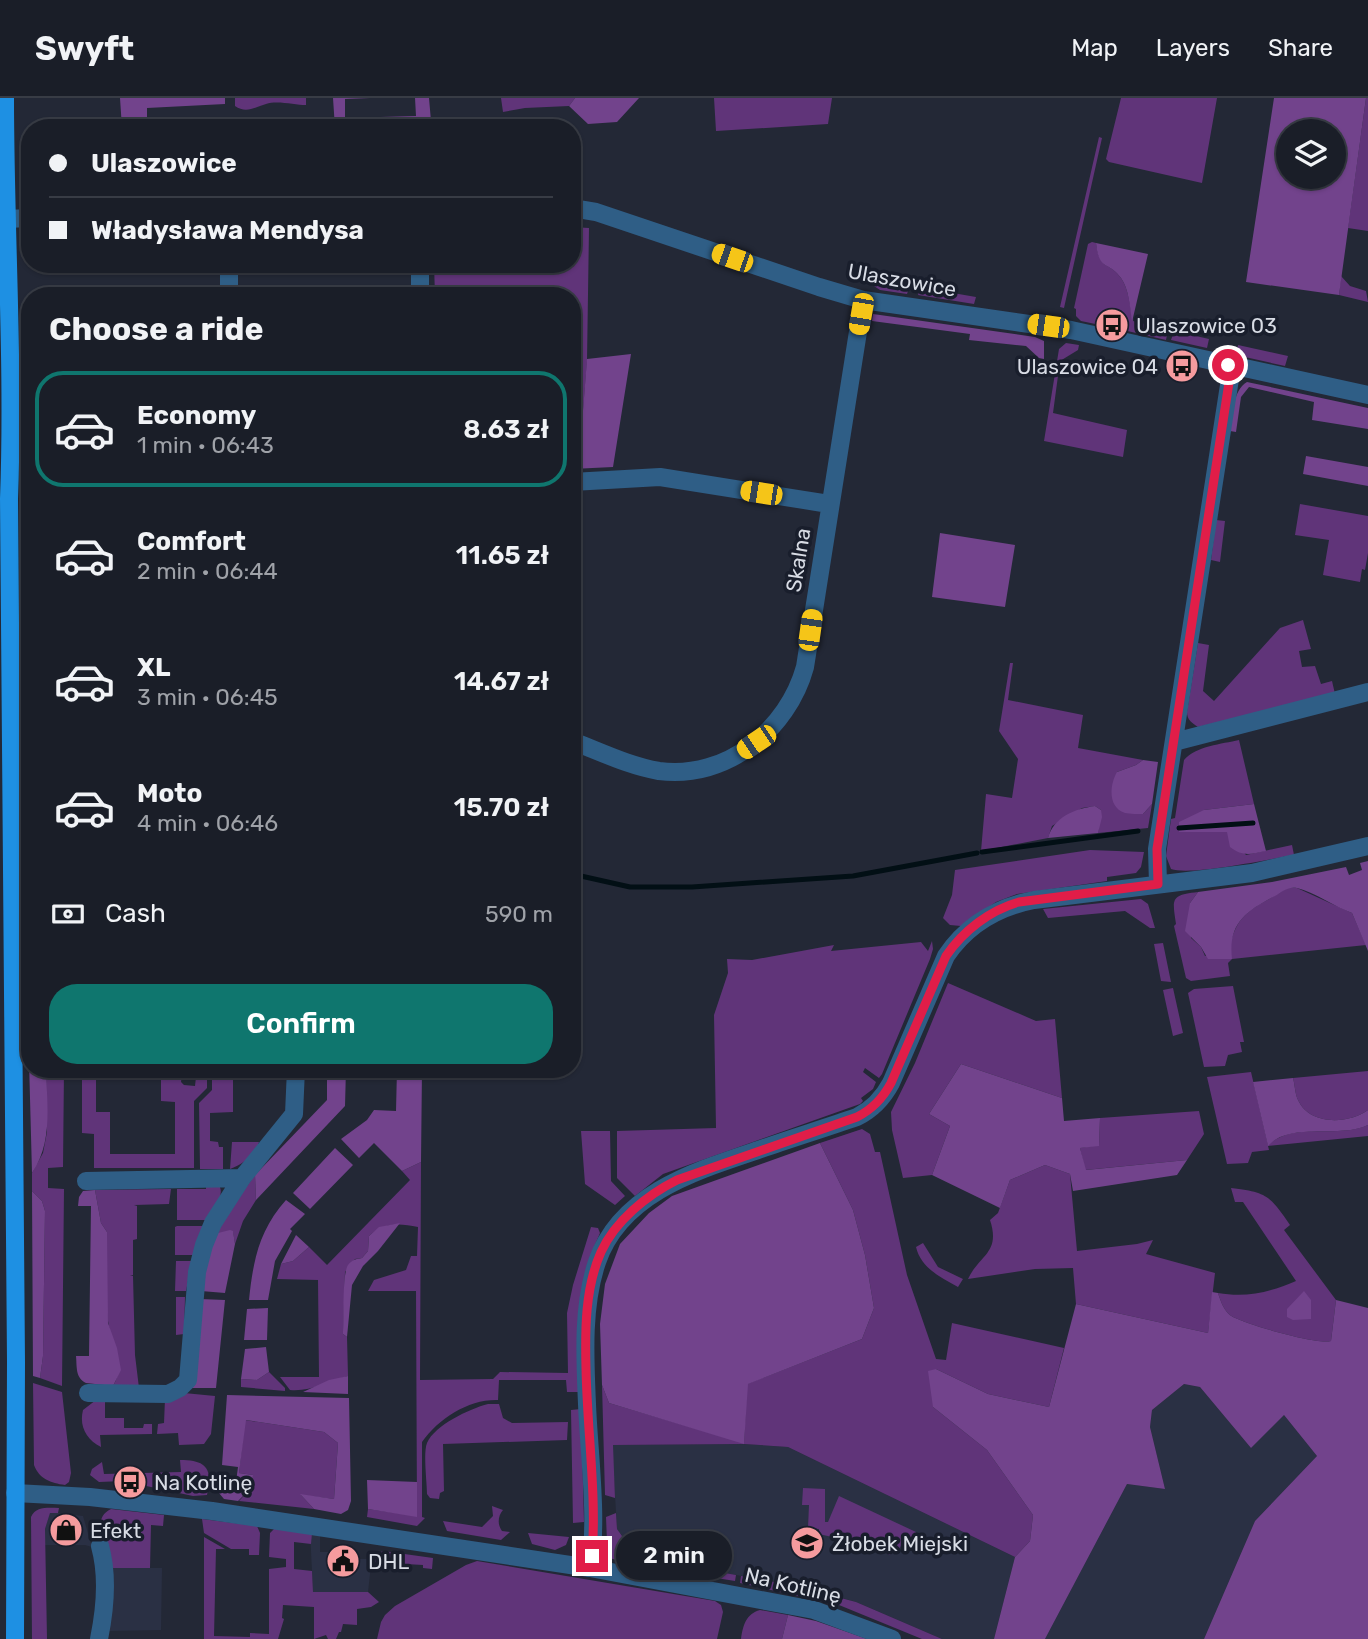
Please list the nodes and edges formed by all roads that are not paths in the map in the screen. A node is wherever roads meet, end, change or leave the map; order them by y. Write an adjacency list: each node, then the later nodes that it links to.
1 (5, 98): 4 (main road)
2 (581, 210): 5 (street, Ulaszowice)
3 (21, 218): 4 (street)
4 (6, 219): 19 (main road)
5 (863, 300): 6 (street, Ulaszowice); 9 (street, Skalna)
6 (1232, 366): 7 (street, Ulaszowice); 11 (street)
7 (1368, 395)
8 (581, 481): 9 (street)
9 (830, 504): 12 (street, Skalna)
10 (1368, 692): 11 (street)
11 (1174, 742): 14 (street)
12 (581, 744)
13 (1368, 846): 14 (street)
14 (1158, 884): 22 (street)
15 (296, 1078): 16 (street)
16 (242, 1178): 17 (street); 18 (street)
17 (86, 1181)
18 (88, 1393)
19 (15, 1493): 21 (main road); 22 (street, Na Kotlinę)
20 (100, 1546): 24 (street)
21 (7, 1564): 23 (main road)
22 (590, 1568): 25 (street, Na Kotlinę)
23 (15, 1639)
24 (100, 1639)
25 (892, 1639)

